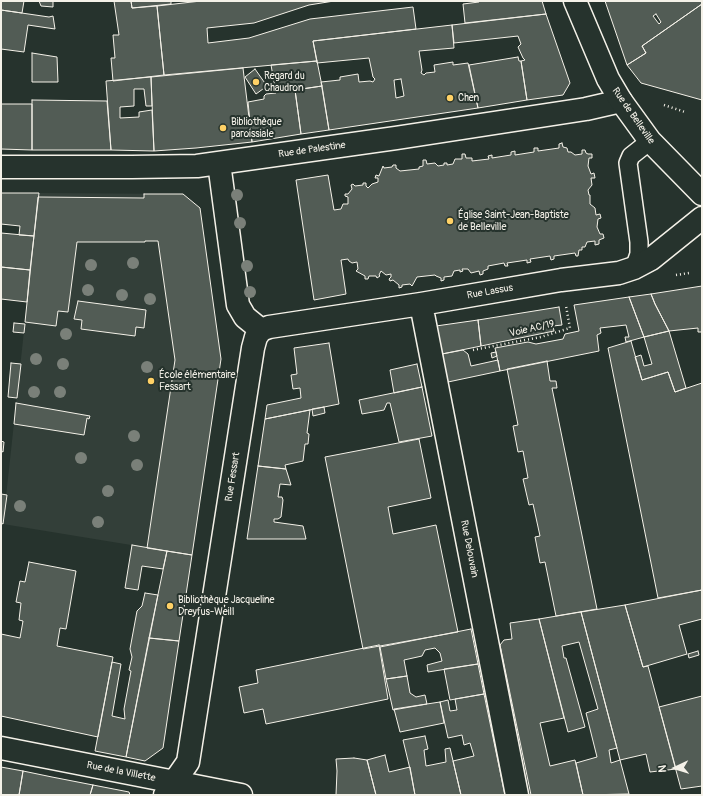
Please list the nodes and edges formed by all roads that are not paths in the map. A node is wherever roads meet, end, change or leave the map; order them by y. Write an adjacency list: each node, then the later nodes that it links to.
1 (575, 1): 2 (street, Rue de Belleville)
2 (621, 101): 3 (street, Rue de Belleville); 4 (street, Rue de Palestine)
3 (650, 141): 6 (street, Rue de Belleville); 8 (lane)
4 (219, 163): 5 (street, Rue de Palestine); 10 (street)
5 (1, 167)
6 (702, 194)
7 (702, 218): 8 (street, Rue Lassus)
8 (634, 268): 9 (street, Rue Lassus)
9 (421, 304): 10 (street, Rue Lassus); 14 (street, Rue Delouvain)
10 (261, 330): 12 (street, Rue Fessart)
11 (1, 748): 12 (street, Rue de la Villette)
12 (170, 789): 13 (street, Rue de la Villette)
13 (241, 795)
14 (517, 795)

